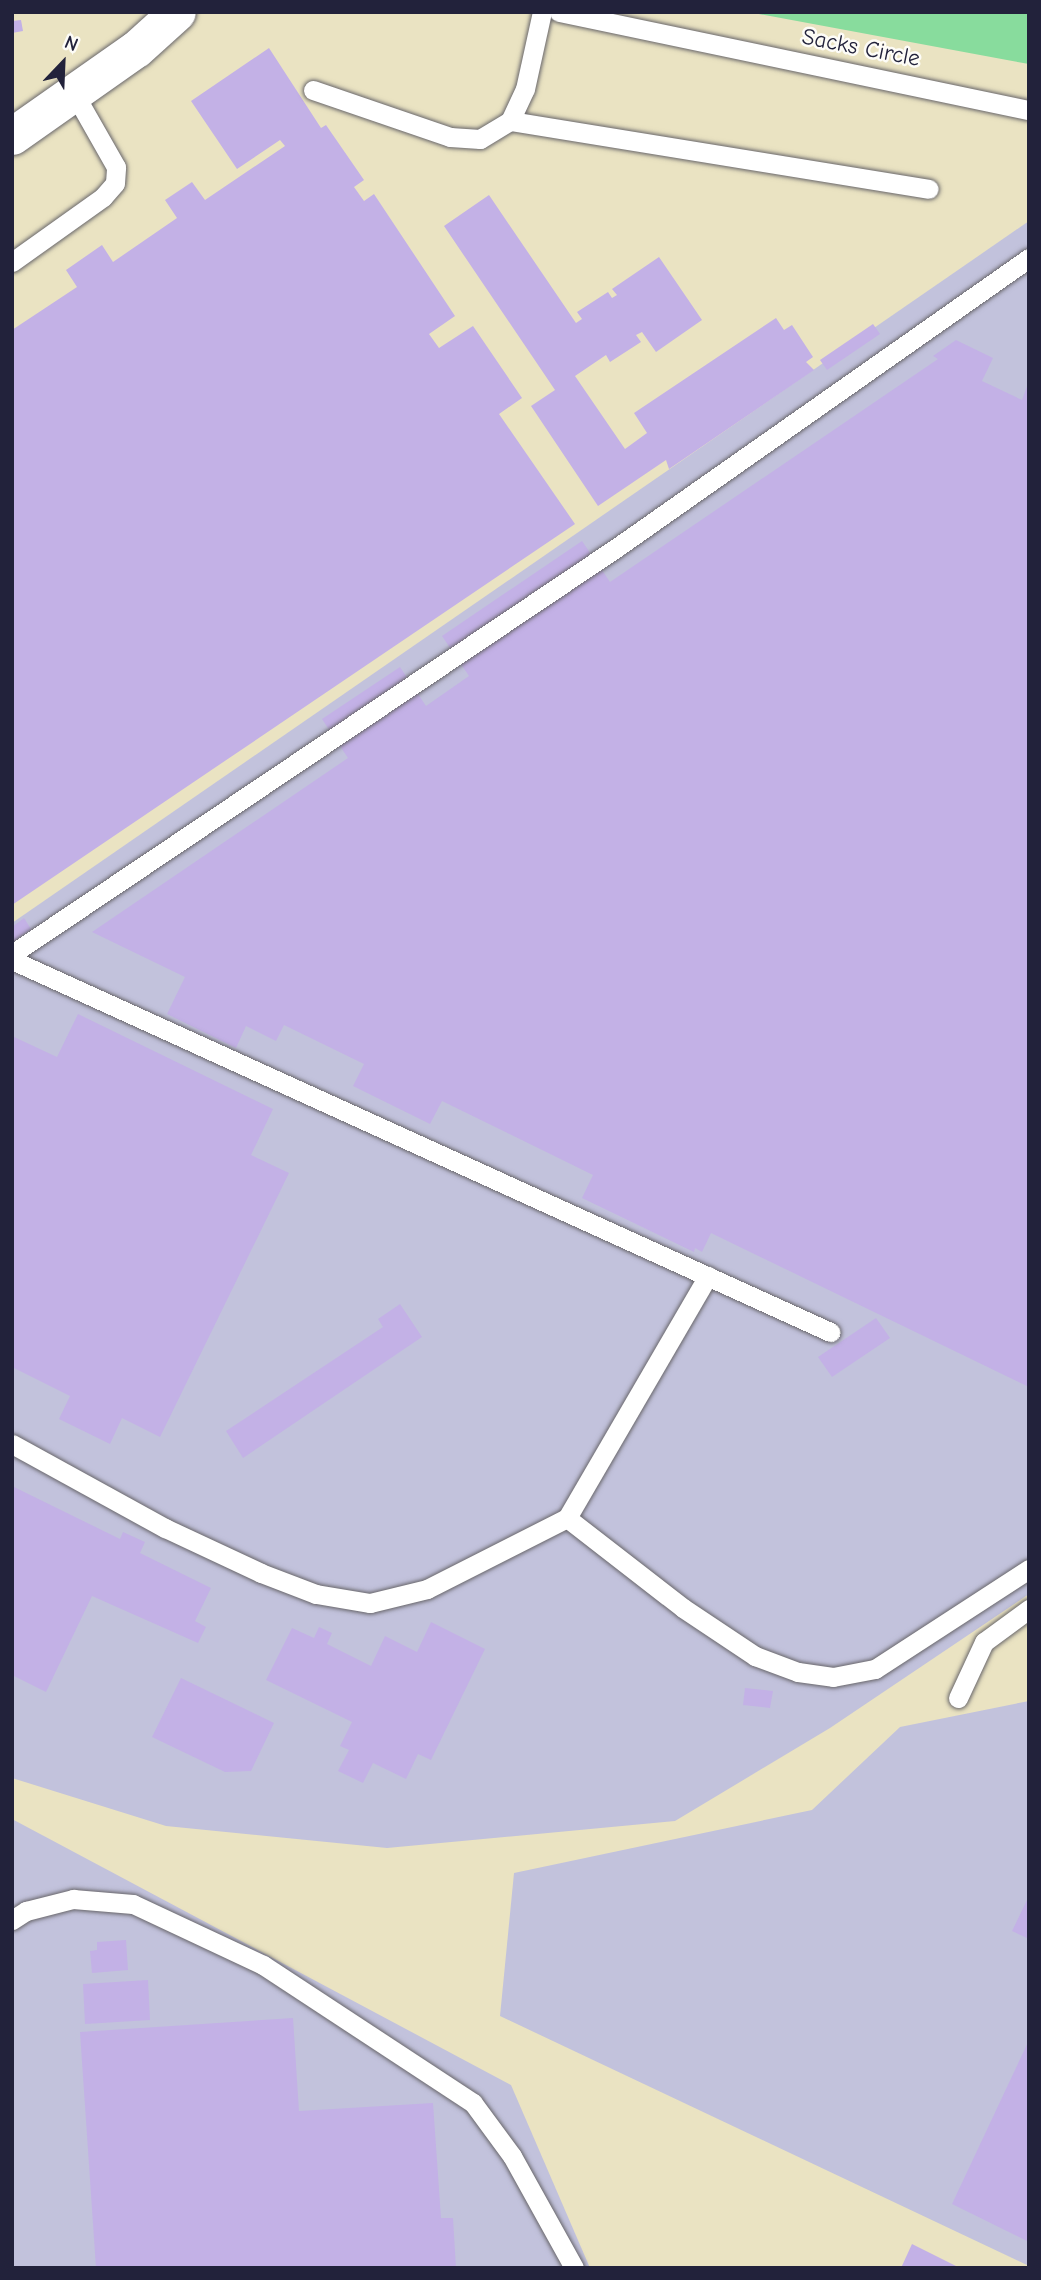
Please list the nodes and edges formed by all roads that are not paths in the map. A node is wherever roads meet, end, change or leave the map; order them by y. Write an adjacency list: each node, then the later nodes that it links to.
1 (177, 12): 5 (street)
2 (542, 12): 7 (lane)
3 (559, 12): 6 (lane, Sacks Circle)
4 (313, 90): 7 (lane)
5 (74, 93): 8 (street); 11 (lane)
6 (1029, 110)
7 (510, 121): 9 (lane)
8 (12, 136)
9 (929, 189)
10 (1029, 258): 12 (lane)
11 (12, 262)
12 (12, 954)
13 (12, 960): 14 (lane)
14 (708, 1276): 15 (lane); 17 (lane)
15 (830, 1332)
16 (12, 1444): 17 (lane)
17 (567, 1518): 18 (lane)
18 (1029, 1569)
19 (1029, 1609): 20 (lane)
20 (958, 1698)
21 (12, 1920): 22 (lane)
22 (574, 2268)

